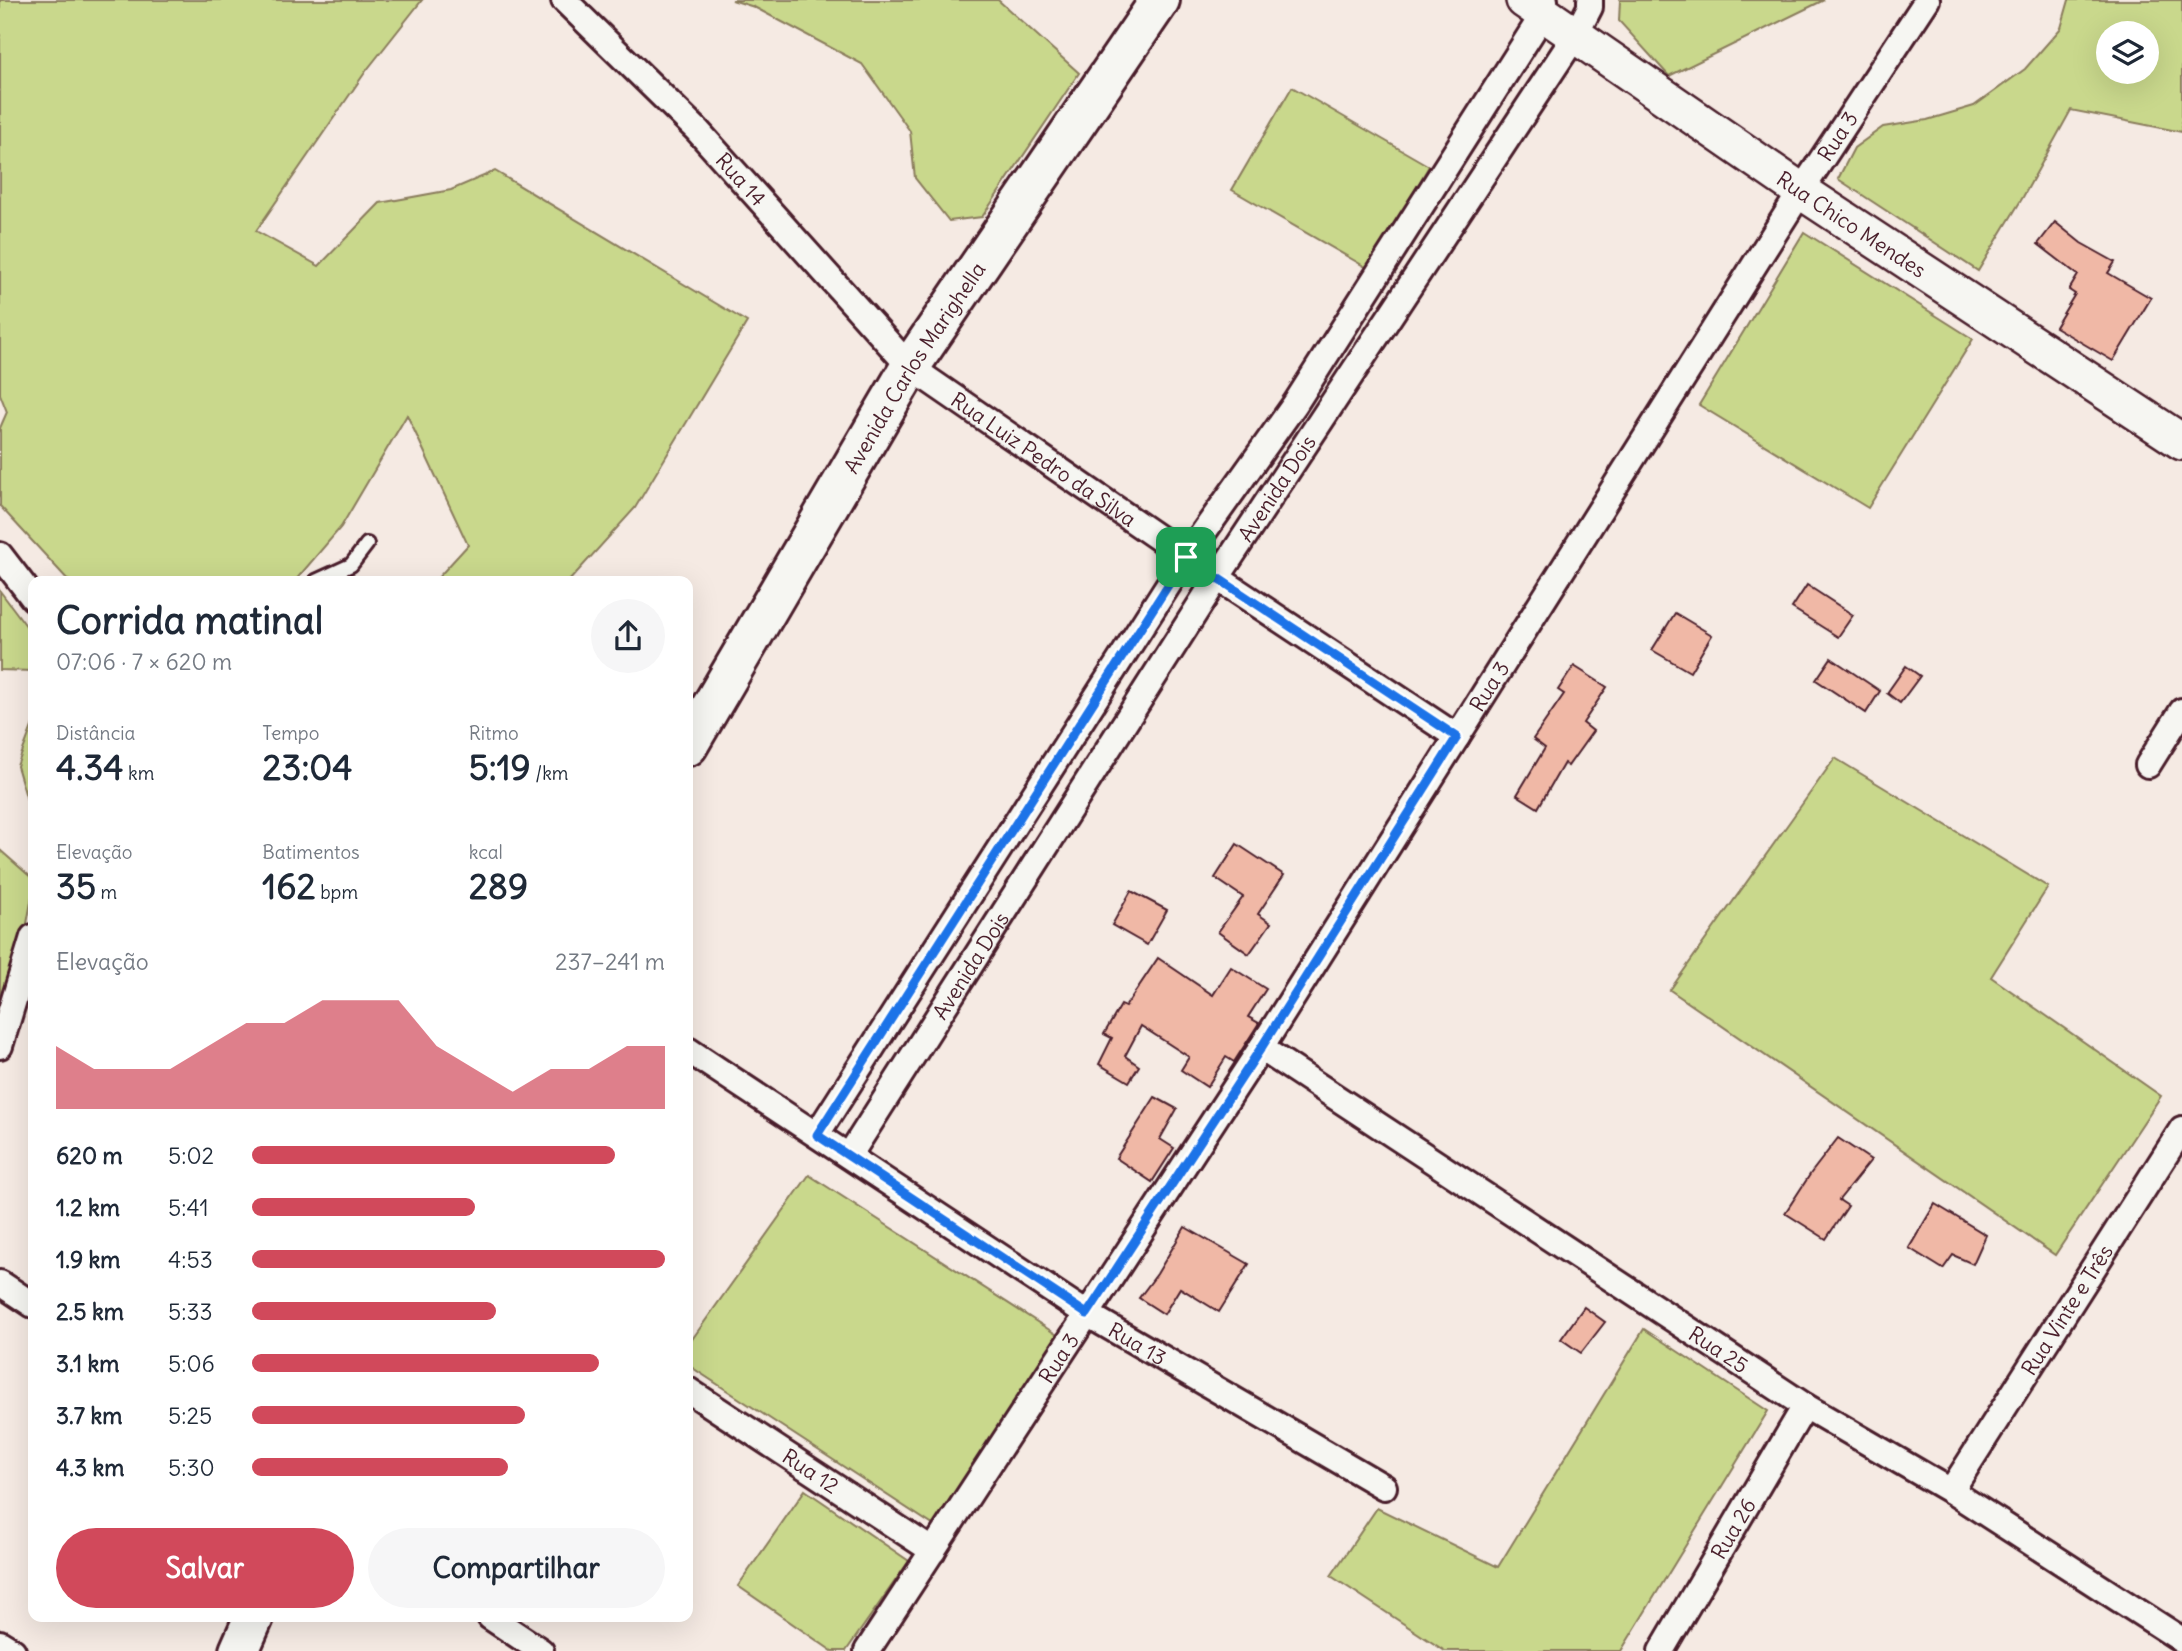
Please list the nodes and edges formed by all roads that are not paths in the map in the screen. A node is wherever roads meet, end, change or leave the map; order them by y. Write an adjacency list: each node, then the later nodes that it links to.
1 (564, 0): 8 (street, Rua 14)
2 (1160, 0): 8 (main road, Avenida Carlos Marighella)
3 (1590, 0): 6 (street, Avenida Dois)
4 (1927, 0): 7 (street, Rua 3)
5 (1537, 4): 6 (main road, Rua Chico Mendes); 12 (street, Avenida Dois)
6 (1574, 36): 7 (main road, Rua Chico Mendes); 14 (street, Avenida Dois)
7 (1801, 191): 9 (main road, Rua Chico Mendes); 18 (street, Rua 3)
8 (910, 367): 12 (street, Rua Luiz Pedro da Silva); 17 (main road, Avenida Carlos Marighella)
9 (2182, 442)
10 (367, 544): 13 (lane)
11 (0, 555): 15 (street)
12 (1186, 557): 14 (street, Rua Luiz Pedro da Silva); 25 (street, Avenida Dois)
13 (327, 576)
14 (1217, 578): 18 (street, Rua Luiz Pedro da Silva); 26 (street, Avenida Dois)
15 (28, 591)
16 (2182, 711): 19 (street)
17 (693, 737)
18 (1457, 737): 22 (street, Rua 3)
19 (2148, 765)
20 (28, 957): 21 (street)
21 (0, 1046)
22 (1261, 1048): 29 (street, Rua 3); 31 (street, Rua 25)
23 (693, 1053): 25 (street, Rua 13)
24 (2182, 1129): 33 (street, Rua Vinte e Três)
25 (817, 1135): 26 (street, Rua 13)
26 (849, 1156): 29 (street, Rua 13)
27 (0, 1283): 28 (street)
28 (28, 1302)
29 (1087, 1314): 32 (street, Rua 13); 34 (street, Rua 3)
30 (693, 1393): 34 (street, Rua 12)
31 (1805, 1406): 33 (street, Rua 25); 43 (street, Rua 26)
32 (1384, 1487)
33 (1951, 1491): 37 (street, Rua 25)
34 (933, 1551): 42 (street, Rua 3)
35 (252, 1622): 40 (main road)
36 (498, 1622): 41 (street)
37 (2182, 1640)
38 (0, 1643): 39 (street)
39 (13, 1651)
40 (239, 1651)
41 (541, 1651)
42 (867, 1651)
43 (1661, 1651)

